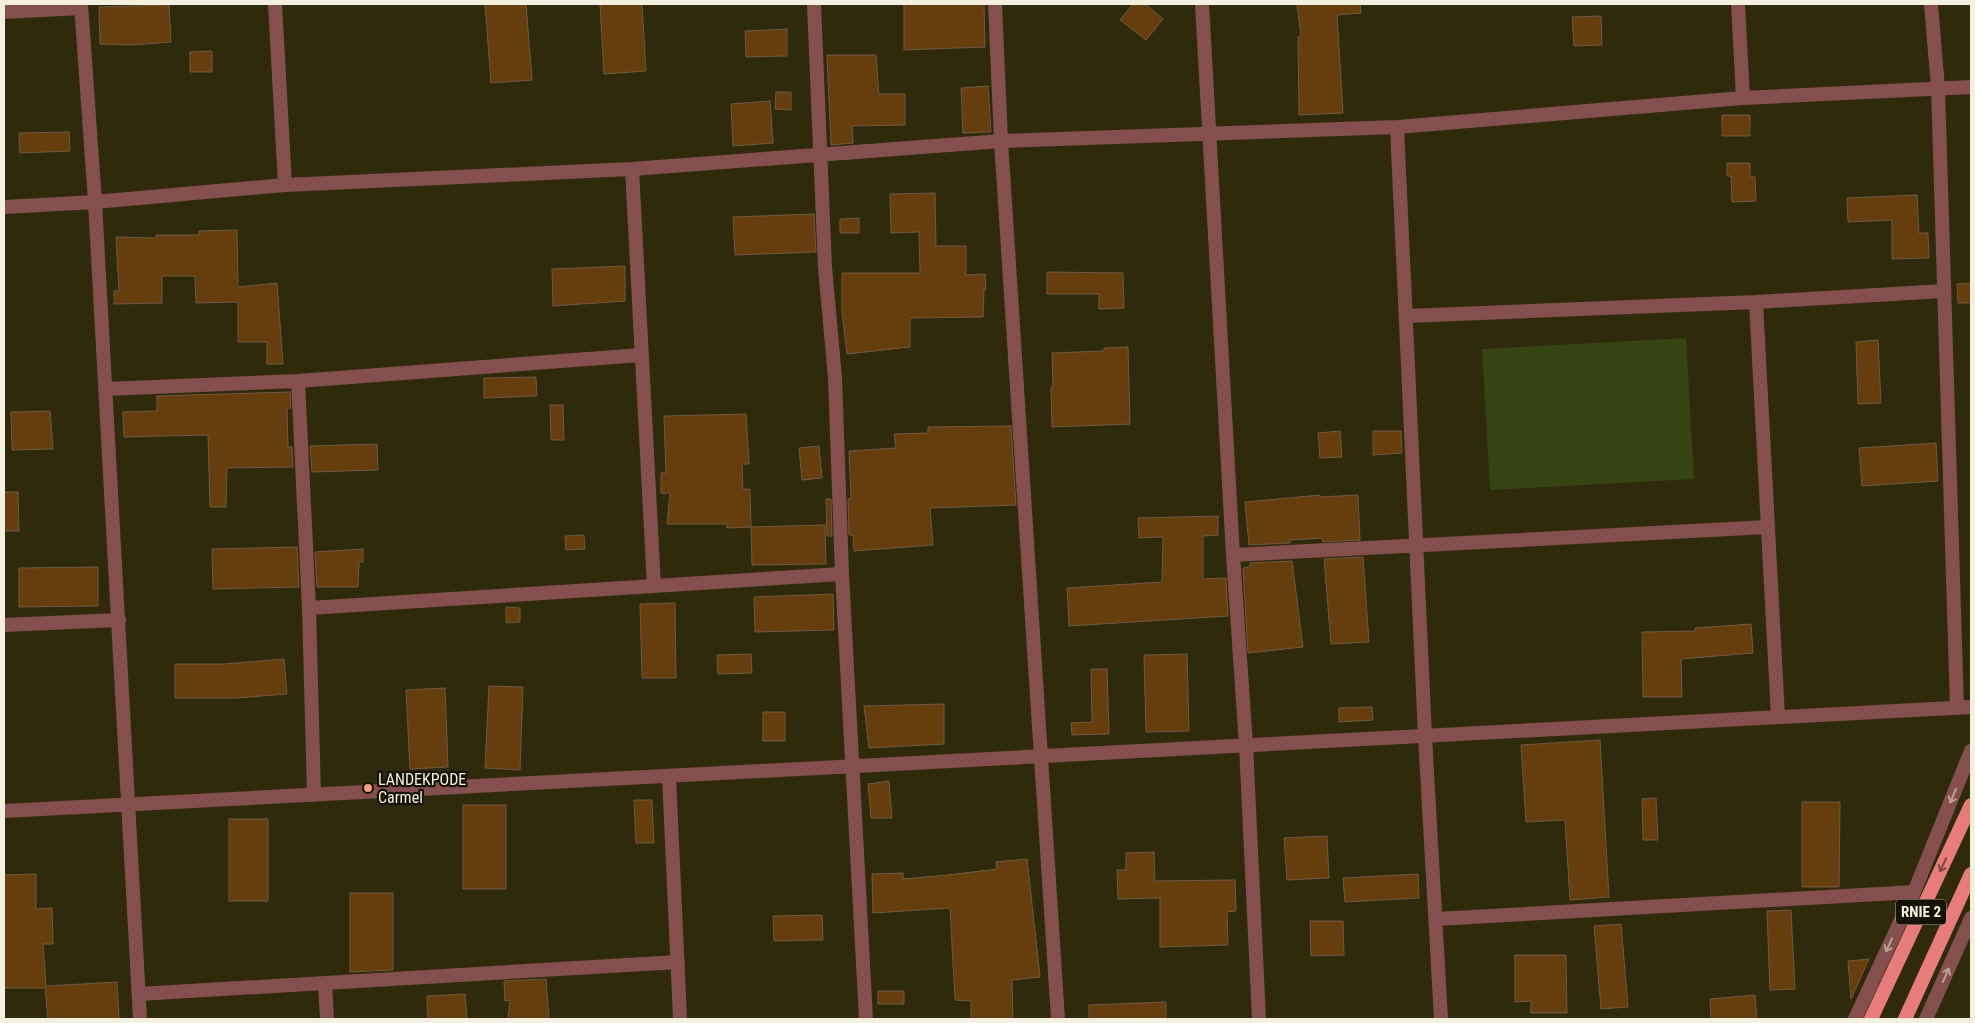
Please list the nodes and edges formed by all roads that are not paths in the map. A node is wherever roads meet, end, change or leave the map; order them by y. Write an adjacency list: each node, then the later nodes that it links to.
1 (275, 4): 17 (street)
2 (814, 4): 15 (street)
3 (995, 4): 14 (street)
4 (1202, 4): 13 (street)
5 (1738, 4): 11 (street)
6 (1931, 4): 9 (street)
7 (81, 6): 8 (street); 18 (street)
8 (4, 12)
9 (1938, 88): 10 (street); 11 (street); 20 (street)
10 (1971, 88)
11 (1742, 98): 12 (street)
12 (1397, 127): 13 (street); 22 (street)
13 (1210, 133): 14 (street); 28 (street)
14 (1001, 141): 15 (street); 40 (street)
15 (820, 156): 16 (street); 29 (street)
16 (632, 169): 17 (street); 23 (street)
17 (285, 185): 18 (street)
18 (95, 202): 19 (street); 25 (street)
19 (4, 207)
20 (1944, 291): 21 (street); 35 (street)
21 (1756, 302): 22 (street); 26 (street)
22 (1406, 316): 27 (street)
23 (641, 356): 24 (street); 30 (street)
24 (298, 381): 25 (street); 31 (street)
25 (105, 389): 32 (street)
26 (1768, 526): 27 (street); 36 (street)
27 (1416, 546): 28 (street); 37 (street)
28 (1233, 555): 38 (street)
29 (842, 574): 30 (street); 41 (street)
30 (654, 586): 31 (street)
31 (309, 608): 43 (street)
32 (119, 620): 33 (street); 44 (street)
33 (4, 625)
34 (1971, 707): 35 (street)
35 (1957, 708): 36 (street)
36 (1778, 717): 37 (street)
37 (1425, 736): 38 (street); 50 (street)
38 (1246, 745): 40 (street); 59 (street)
39 (1971, 751): 48 (street, one-way to 48)
40 (1042, 756): 41 (street); 58 (street)
41 (852, 766): 42 (street); 57 (street)
42 (669, 776): 43 (street); 51 (street)
43 (314, 794): 44 (street)
44 (128, 804): 46 (street); 53 (street)
45 (1971, 804): 62 (highway, RNIE 2 / RNIE 2, one-way to 62)
46 (4, 811)
47 (1971, 874): 63 (highway, RNIE 2 / RNIE 2)
48 (1914, 892): 50 (street); 61 (street, one-way to 61)
49 (1971, 918): 64 (street, one-way to 49)
50 (1436, 919): 60 (street)
51 (678, 962): 52 (street); 56 (street)
52 (325, 983): 53 (street); 55 (street)
53 (139, 994): 54 (street)
54 (140, 1019)
55 (327, 1019)
56 (680, 1019)
57 (866, 1019)
58 (1058, 1019)
59 (1259, 1019)
60 (1442, 1019)
61 (1855, 1019)
62 (1871, 1019)
63 (1905, 1019)
64 (1926, 1019)

